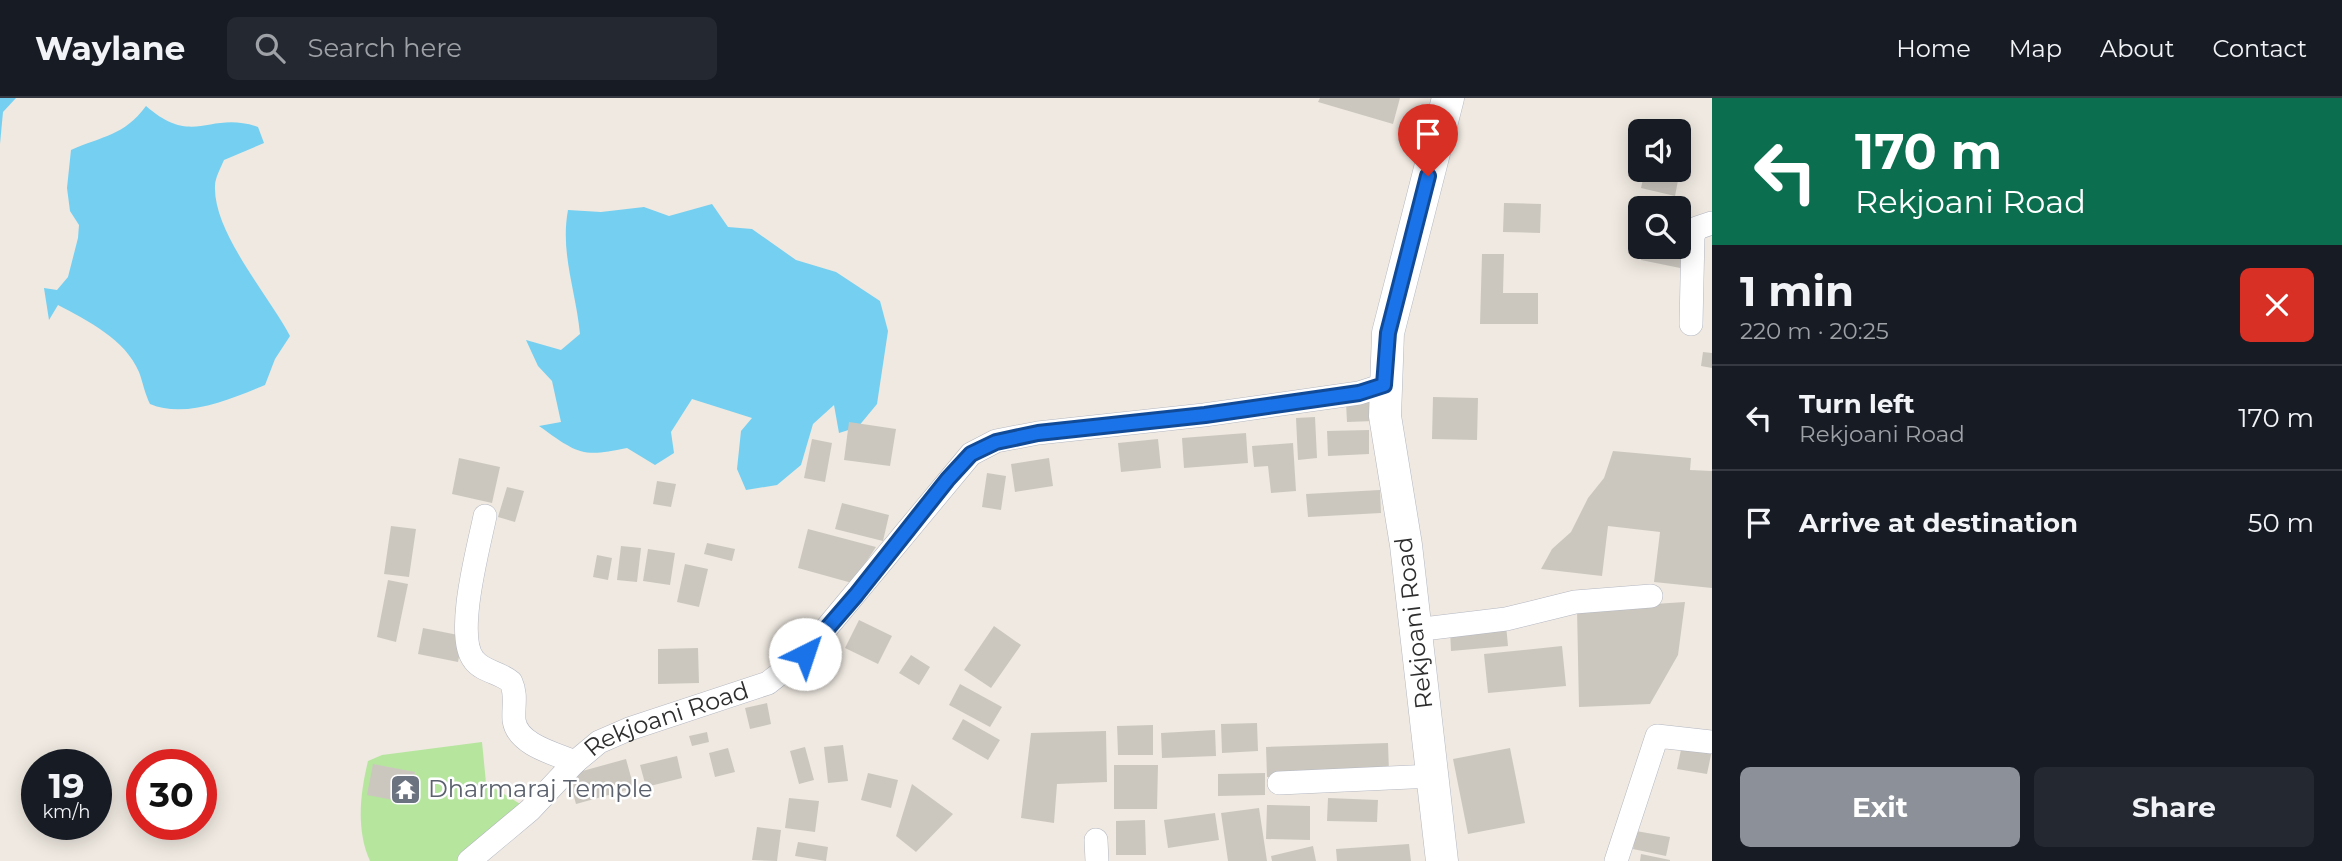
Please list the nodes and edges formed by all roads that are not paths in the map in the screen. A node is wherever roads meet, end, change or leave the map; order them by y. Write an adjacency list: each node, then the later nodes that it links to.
1 (1448, 98): 4 (street, Rekjoani Road)
2 (1712, 223): 3 (street)
3 (1691, 324)
4 (1384, 385): 7 (street, Rekjoani Road); 9 (street, Rekjoani Road)
5 (485, 516): 9 (street)
6 (1651, 596): 7 (street)
7 (1415, 630): 10 (street, Rekjoani Road)
8 (1712, 742): 14 (street)
9 (575, 762): 12 (street, Rekjoani Road)
10 (1433, 776): 11 (street); 13 (street, Rekjoani Road)
11 (1279, 783)
12 (470, 861)
13 (1442, 861)
14 (1616, 861)

